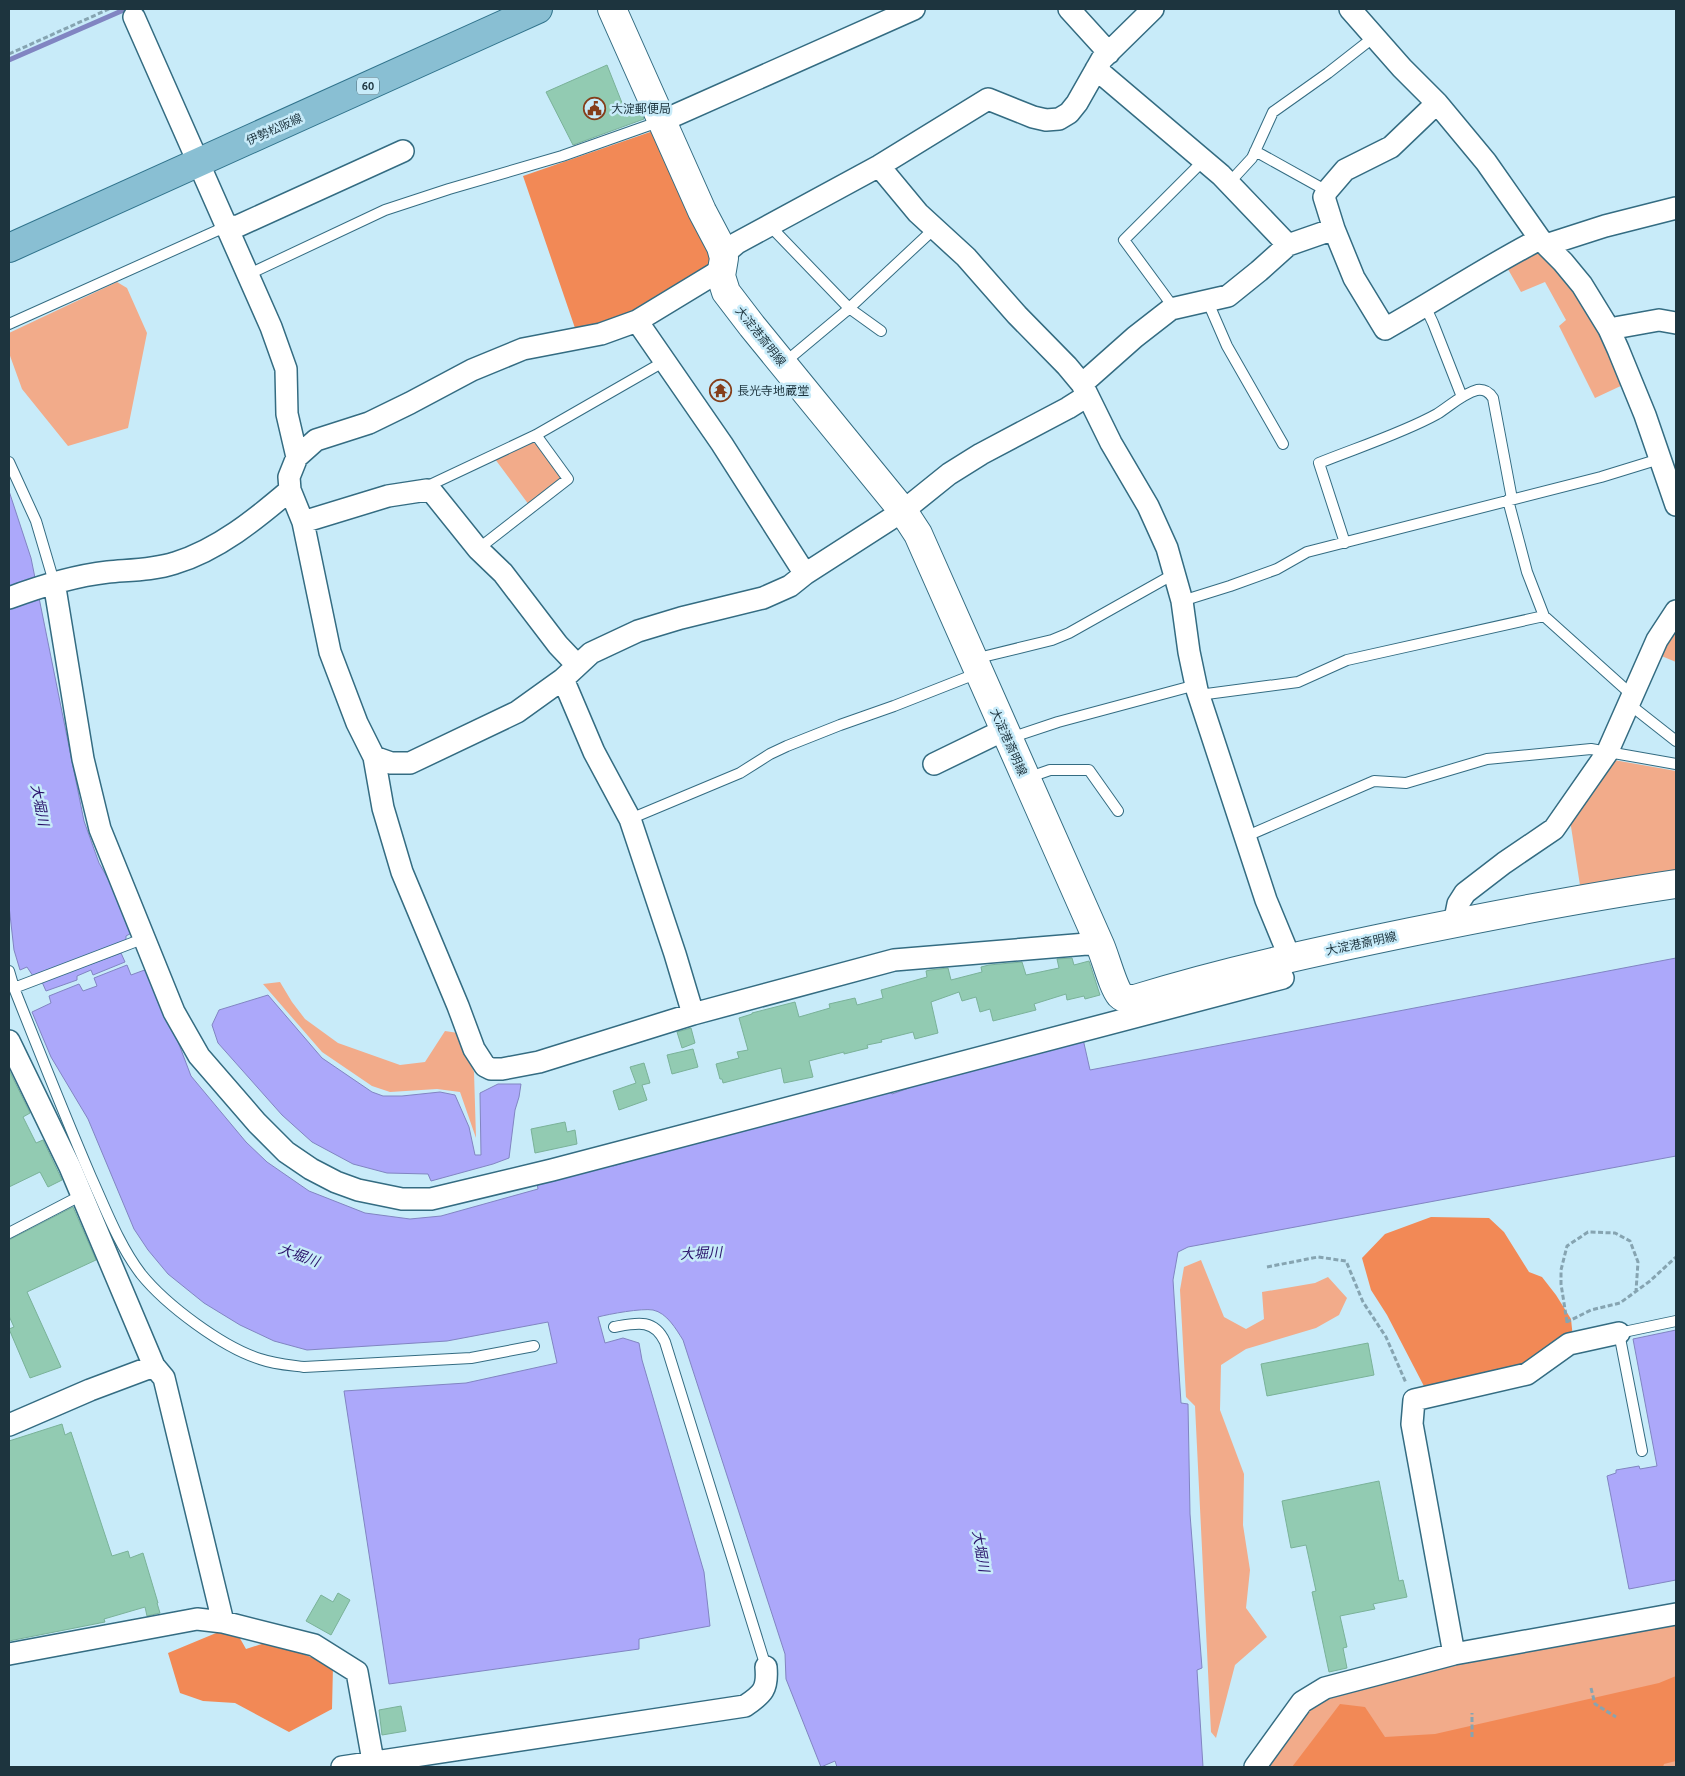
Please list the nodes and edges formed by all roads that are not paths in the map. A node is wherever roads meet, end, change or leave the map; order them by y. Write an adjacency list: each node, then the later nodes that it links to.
1 (538, 9): 15 (main road, 伊勢松阪線 / 60)
2 (612, 9): 11 (main road, 大淀港斎明線)
3 (914, 9): 11 (street)
4 (1069, 9): 9 (street)
5 (1153, 9): 9 (street)
6 (1350, 9): 8 (street)
7 (134, 18): 15 (street)
8 (1374, 37): 10 (street); 13 (lane)
9 (1103, 61): 14 (street); 16 (street)
10 (1437, 103): 18 (street); 24 (street)
11 (662, 121): 27 (main road, 大淀港斎明線); 28 (lane)
12 (403, 151): 20 (street)
13 (1255, 151): 17 (lane); 18 (lane)
14 (1204, 160): 17 (street); 32 (lane)
15 (197, 163): 20 (street); 26 (main road, 伊勢松阪線 / 60)
16 (879, 166): 21 (street); 22 (street)
17 (1229, 183): 25 (street)
18 (1327, 191): 23 (street)
19 (1676, 208): 24 (street)
20 (226, 226): 28 (street); 35 (lane)
21 (770, 226): 27 (street); 31 (lane)
22 (934, 229): 31 (lane); 40 (street)
23 (1334, 229): 25 (street); 30 (street)
24 (1543, 242): 30 (street); 36 (street)
25 (1288, 245): 29 (street)
26 (9, 248)
27 (722, 264): 33 (street); 39 (main road, 大淀港斎明線)
28 (247, 275): 44 (street)
29 (1207, 300): 32 (street); 43 (lane)
30 (1425, 306): 41 (lane)
31 (849, 308): 37 (lane); 39 (lane)
32 (1174, 308): 40 (street)
33 (637, 321): 38 (street); 44 (street)
34 (1676, 323): 36 (street)
35 (9, 324)
36 (1609, 329): 45 (street)
37 (881, 331)
38 (665, 361): 42 (lane); 55 (street)
39 (784, 364): 51 (main road, 大淀港斎明線)
40 (1085, 390): 51 (street); 56 (street)
41 (1462, 397): 49 (lane); 53 (lane)
42 (536, 435): 48 (lane); 54 (lane)
43 (1283, 444)
44 (297, 456): 47 (street)
45 (1669, 460): 49 (lane); 50 (street)
46 (9, 462): 57 (lane)
47 (290, 490): 52 (street); 57 (street)
48 (427, 490): 52 (street); 54 (street)
49 (1510, 500): 53 (lane); 61 (lane)
50 (1676, 505)
51 (903, 512): 55 (street); 62 (main road, 大淀港斎明線)
52 (304, 522): 69 (street)
53 (1345, 542): 59 (lane)
54 (478, 549): 63 (street)
55 (805, 574): 63 (street)
56 (1174, 574): 59 (street); 62 (lane)
57 (54, 582): 58 (street); 78 (street)
58 (9, 598)
59 (1182, 601): 64 (street)
60 (1676, 612): 65 (street)
61 (1544, 616): 64 (lane); 65 (lane)
62 (976, 666): 66 (main road, 大淀港斎明線); 74 (lane)
63 (570, 672): 69 (street); 74 (street)
64 (1198, 690): 66 (lane); 75 (street)
65 (1631, 700): 67 (lane); 68 (street)
66 (1006, 734): 70 (street); 72 (main road, 大淀港斎明線)
67 (1676, 741)
68 (1607, 753): 71 (lane); 75 (lane); 77 (street)
69 (374, 757): 83 (street)
70 (934, 764)
71 (1676, 764)
72 (1025, 778): 73 (lane); 79 (main road, 大淀港斎明線)
73 (1118, 811)
74 (630, 819): 83 (street)
75 (1246, 836): 80 (street)
76 (1676, 884): 77 (main road, 大淀港斎明線)
77 (1454, 924): 80 (main road, 大淀港斎明線)
78 (145, 938): 80 (street); 82 (lane)
79 (1100, 945): 80 (main road, 大淀港斎明線); 83 (street)
80 (1287, 968)
81 (9, 971): 82 (lane)
82 (14, 988): 90 (lane)
83 (693, 1014)
84 (9, 1041): 85 (street)
85 (82, 1195): 86 (lane); 91 (street)
86 (9, 1233)
87 (1676, 1321): 89 (lane)
88 (614, 1327): 98 (lane)
89 (1619, 1333): 93 (lane); 97 (street)
90 (534, 1346)
91 (154, 1366): 92 (street); 95 (street)
92 (9, 1425)
93 (1642, 1451)
94 (1676, 1614): 97 (street)
95 (223, 1622): 96 (street); 99 (street)
96 (9, 1654)
97 (1454, 1654): 101 (street)
98 (766, 1667): 99 (street)
99 (373, 1761): 100 (street)
100 (342, 1767)
101 (1255, 1767)

